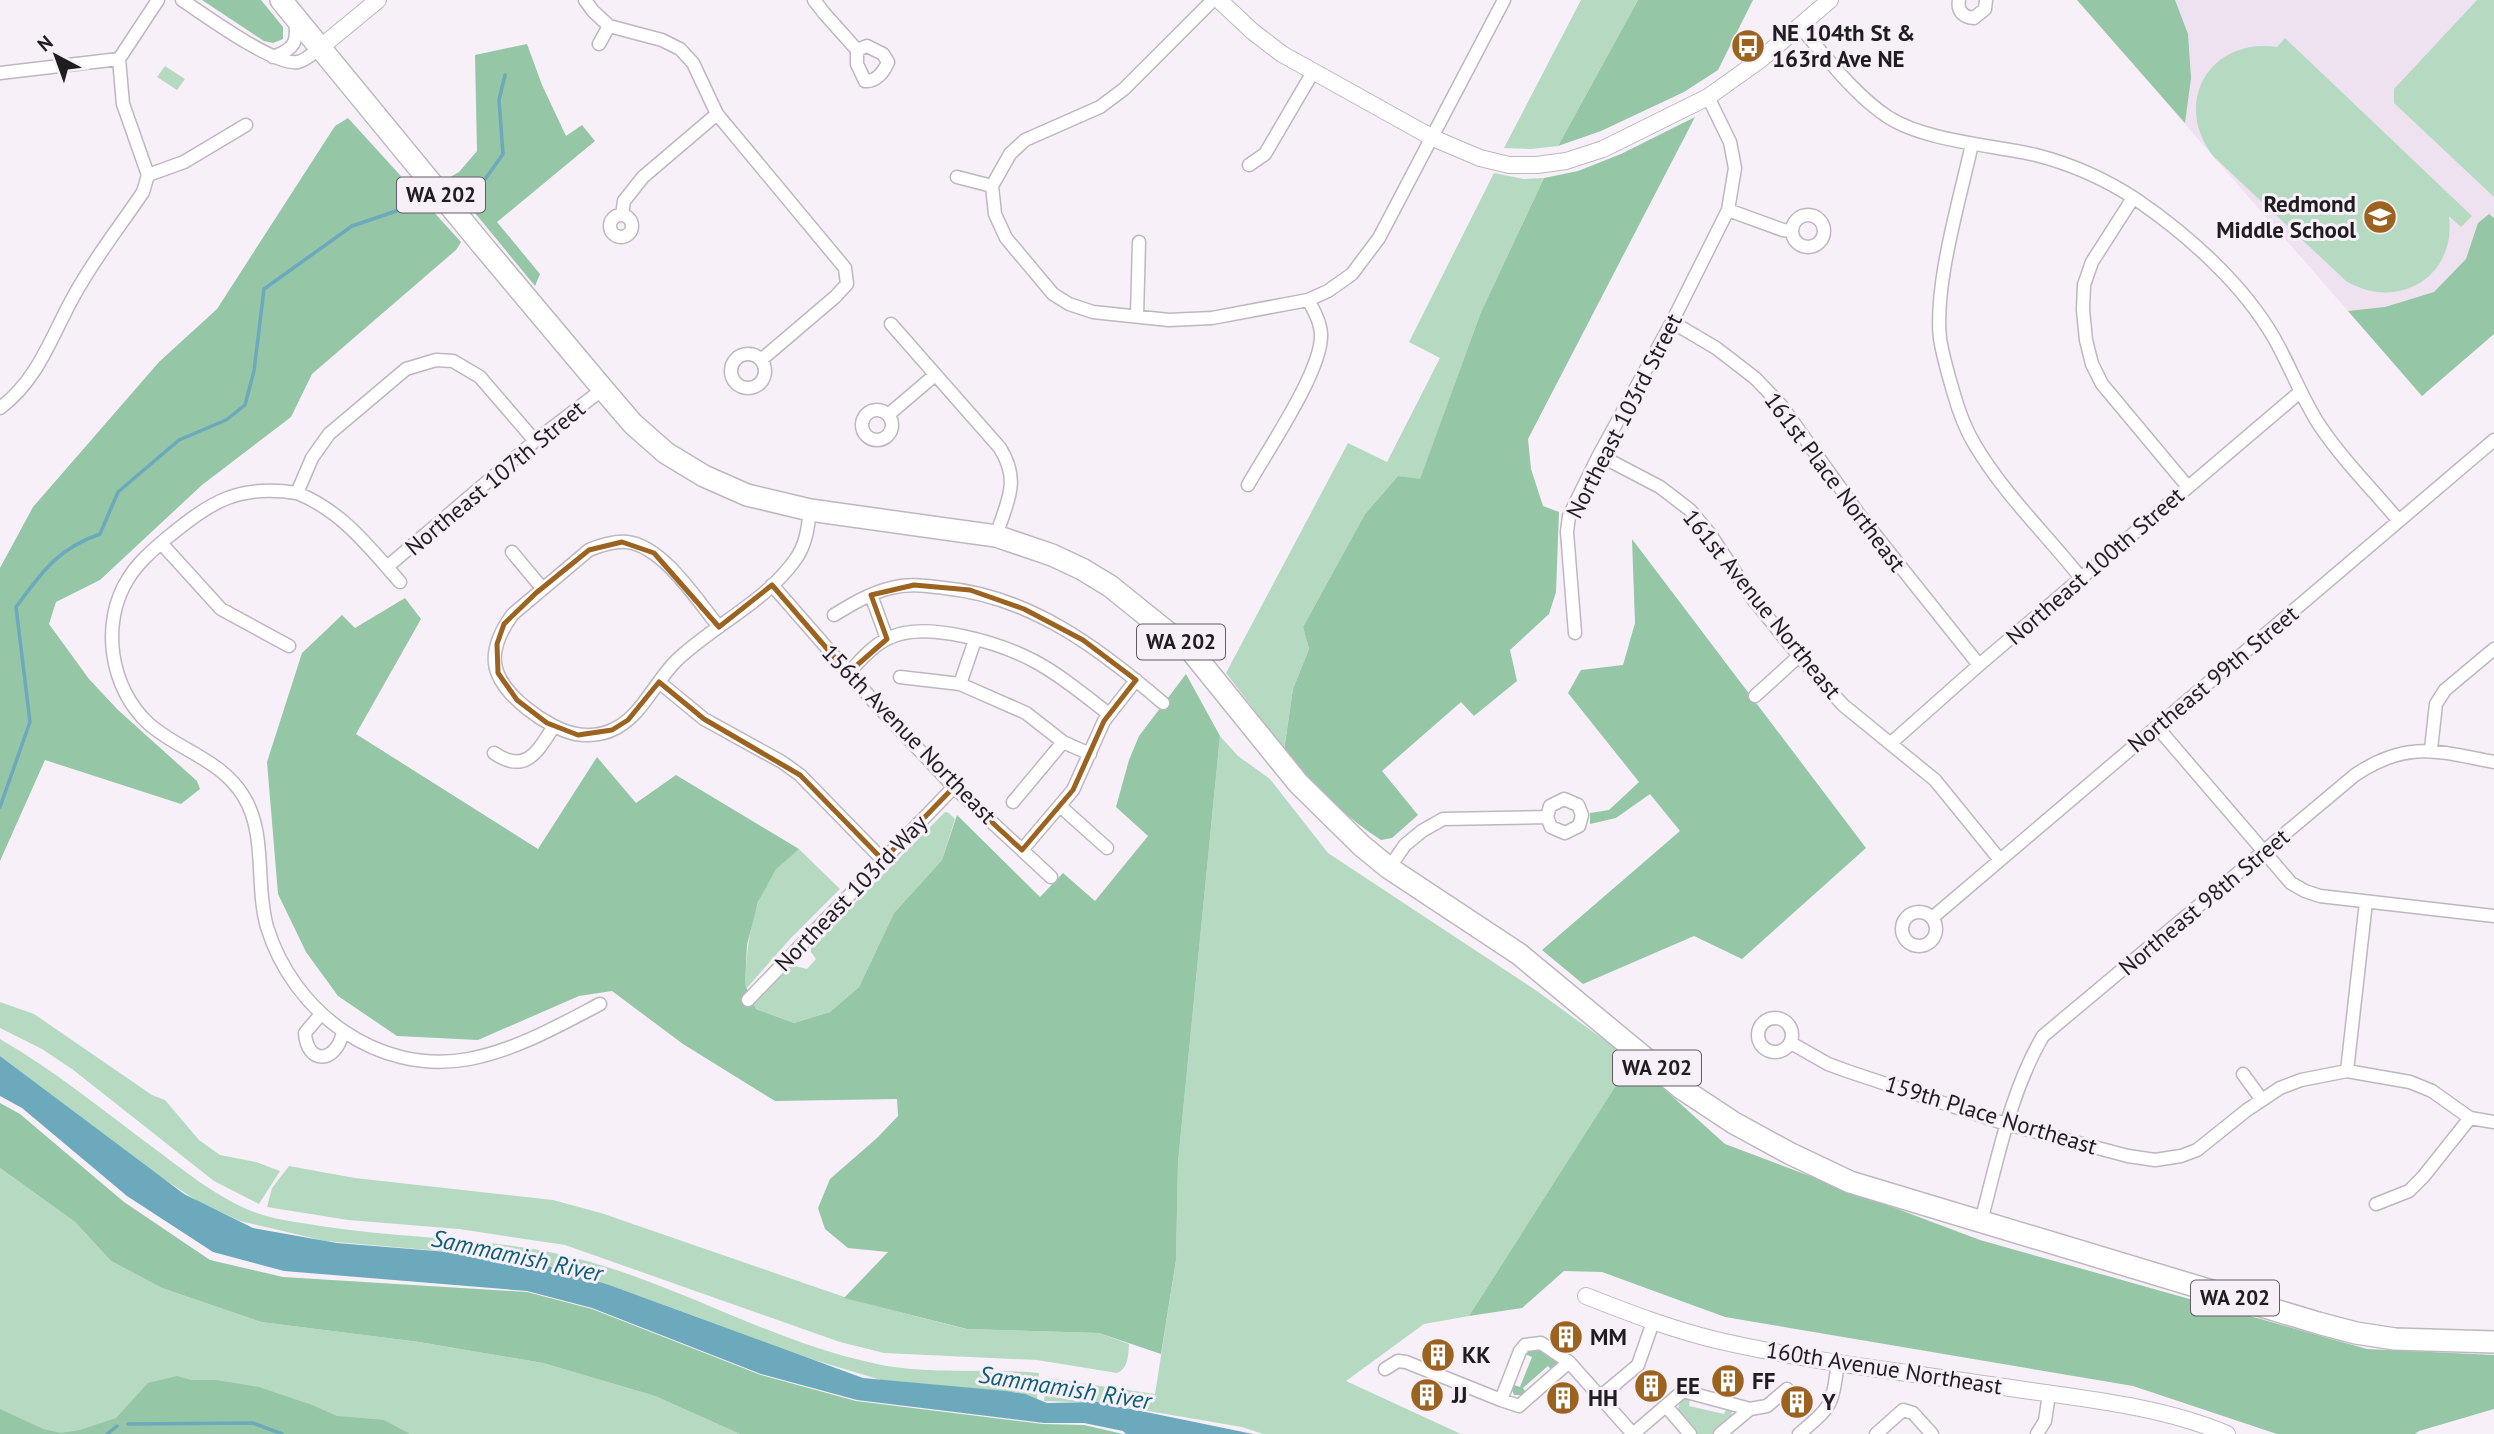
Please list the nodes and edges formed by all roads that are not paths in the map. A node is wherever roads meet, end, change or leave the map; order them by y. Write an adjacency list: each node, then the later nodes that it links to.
1 (158, 0): 19 (street)
2 (183, 0): 18 (street)
3 (378, 0): 16 (street)
4 (585, 0): 13 (street)
5 (814, 0): 17 (street)
6 (1213, 0): 30 (street)
7 (1219, 0): 20 (street)
8 (1503, 0): 25 (street)
9 (1829, 0): 14 (street)
10 (1986, 0): 11 (street)
11 (1956, 1)
12 (288, 8): 16 (main road, WA 202); 18 (street)
13 (609, 26): 15 (street); 23 (street)
14 (1799, 26): 22 (street); 26 (street)
15 (599, 44)
16 (321, 47): 18 (street); 42 (main road, WA 202)
17 (857, 50)
18 (272, 57)
19 (119, 60): 21 (street); 28 (street)
20 (1312, 72): 25 (street); 27 (street)
21 (0, 73)
22 (1708, 97): 25 (street); 32 (street, Northeast 103rd Street)
23 (717, 114): 33 (street); 40 (street)
24 (246, 125): 28 (street)
25 (1433, 138): 36 (street)
26 (1972, 144): 31 (street); 58 (street)
27 (1250, 165)
28 (148, 175): 44 (street)
29 (957, 177): 30 (street)
30 (992, 186): 37 (street)
31 (2133, 198): 43 (street); 50 (street)
32 (1728, 210): 34 (street); 38 (street, Northeast 103rd Street)
33 (622, 215)
34 (1791, 231)
35 (1139, 242): 37 (street)
36 (1308, 300): 37 (street); 49 (street)
37 (1137, 316)
38 (1672, 321): 48 (street, Northeast 103rd Street); 71 (street, 161st Place Northeast)
39 (891, 324): 41 (street)
40 (761, 359)
41 (935, 375): 45 (street); 54 (street)
42 (603, 389): 47 (street, Northeast 107th Street); 52 (main road, WA 202)
43 (2300, 392): 50 (street, Northeast 100th Street); 53 (street)
44 (0, 408)
45 (888, 415)
46 (2494, 440): 53 (street, Northeast 99th Street)
47 (535, 441): 51 (street); 57 (street, Northeast 107th Street)
48 (1599, 455): 65 (street, Northeast 103rd Street); 70 (street, 161st Avenue Northeast)
49 (1248, 485)
50 (2188, 487): 58 (street, Northeast 100th Street)
51 (297, 493): 55 (street); 57 (street)
52 (810, 510): 54 (main road, WA 202); 60 (street)
53 (2399, 521): 81 (street, Northeast 99th Street)
54 (996, 536): 97 (main road, WA 202)
55 (161, 543): 68 (street); 104 (street)
56 (512, 552): 61 (street)
57 (387, 567): 59 (street)
58 (2081, 578): 71 (street, Northeast 100th Street)
59 (400, 582)
60 (772, 585): 64 (street); 72 (street, 156th Avenue Northeast)
61 (542, 588): 64 (street); 80 (street)
62 (871, 594): 63 (street); 66 (street); 74 (street)
63 (834, 615)
64 (719, 627): 75 (street)
65 (1575, 633)
66 (887, 639): 67 (street); 72 (street)
67 (975, 640): 76 (street); 79 (street)
68 (289, 646)
69 (2494, 649): 84 (street)
70 (1799, 656): 77 (street); 83 (street, 161st Avenue Northeast)
71 (1979, 665): 83 (street, Northeast 100th Street)
72 (848, 673): 88 (street, 156th Avenue Northeast)
73 (900, 677): 76 (street)
74 (1136, 680): 78 (street); 79 (street)
75 (659, 682): 80 (street); 95 (street)
76 (960, 684): 82 (street)
77 (1755, 696)
78 (1163, 703)
79 (1109, 714): 86 (street)
80 (554, 726): 85 (street)
81 (2157, 727): 94 (street); 96 (street, Northeast 99th Street)
82 (1063, 742): 86 (street); 89 (street)
83 (1891, 744): 96 (street, 161st Avenue Northeast)
84 (2431, 749): 87 (street); 94 (street, Northeast 98th Street)
85 (494, 753)
86 (1090, 754): 90 (street)
87 (2494, 762)
88 (954, 786): 93 (street, 156th Avenue Northeast); 95 (street, Northeast 103rd Way)
89 (1013, 802)
90 (1059, 806): 92 (street); 93 (street)
91 (1547, 817): 97 (street)
92 (1107, 848)
93 (1022, 850): 98 (street, 156th Avenue Northeast)
94 (2264, 853): 99 (street); 112 (street, Northeast 98th Street)
95 (883, 860): 102 (street, Northeast 103rd Way)
96 (2000, 860): 101 (street, Northeast 99th Street)
97 (1389, 868): 114 (main road, WA 202)
98 (1051, 877)
99 (2366, 902): 100 (street); 107 (street)
100 (2494, 916)
101 (1932, 918)
102 (748, 1000)
103 (600, 1004): 105 (street)
104 (321, 1014): 105 (street); 105 (street)
105 (342, 1032)
106 (1790, 1044): 112 (street, 159th Place Northeast)
107 (2347, 1072): 109 (street); 110 (street)
108 (2243, 1074): 109 (street)
109 (2262, 1100): 112 (street, 159th Place Northeast)
110 (2470, 1118): 111 (street); 113 (street)
111 (2494, 1122)
112 (2006, 1124): 114 (street, Northeast 98th Street)
113 (2376, 1203)
114 (1981, 1221): 117 (main road, WA 202)
115 (1586, 1296): 116 (street, 160th Avenue Northeast)
116 (1653, 1322): 119 (street, 160th Avenue Northeast); 123 (street)
117 (2494, 1342)
118 (1569, 1362): 123 (street); 124 (street); 124 (street)
119 (1838, 1362): 122 (street, 160th Avenue Northeast); 130 (street)
120 (1385, 1370): 124 (street)
121 (1787, 1389): 126 (street)
122 (2049, 1394): 133 (street); 134 (street, 160th Avenue Northeast)
123 (1601, 1396): 127 (street)
124 (1501, 1400)
125 (1666, 1406): 126 (street); 127 (street); 128 (street)
126 (1750, 1409): 129 (street)
127 (1633, 1434)
128 (1690, 1434)
129 (1720, 1434)
130 (1799, 1434)
131 (1876, 1434): 132 (street)
132 (1932, 1434)
133 (2037, 1434)
134 (2227, 1434)

